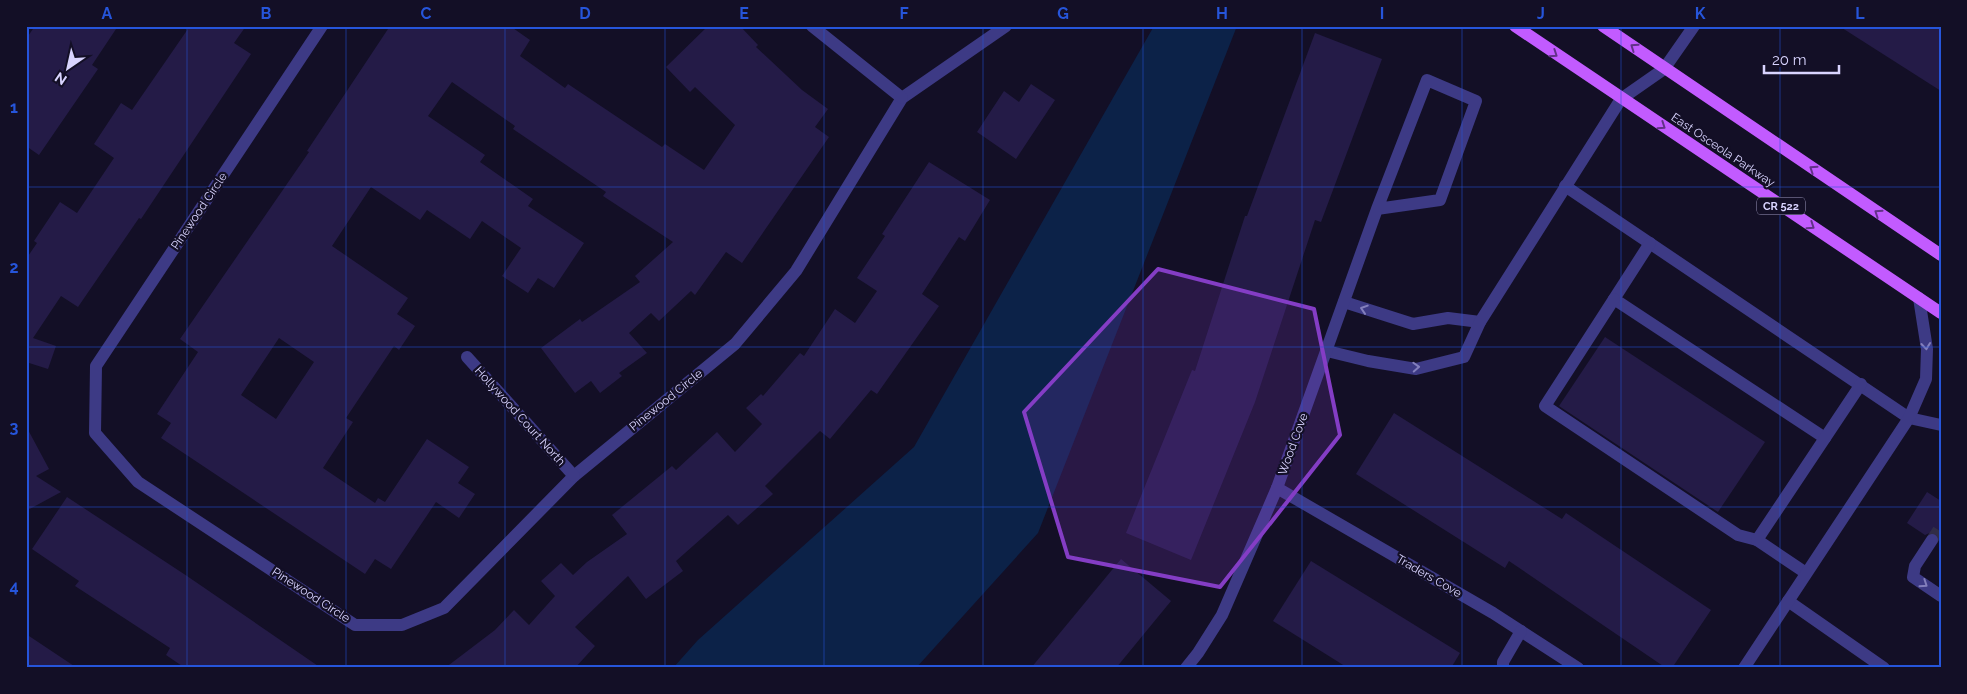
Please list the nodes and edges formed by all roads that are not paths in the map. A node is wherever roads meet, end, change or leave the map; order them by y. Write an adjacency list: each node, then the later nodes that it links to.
1 (322, 26): 25 (street, Pinewood Circle)
2 (812, 26): 8 (street)
3 (1006, 26): 8 (street, Pinewood Circle)
4 (1514, 26): 9 (main road, East Osceola Parkway / CR 522, one-way to 9)
5 (1603, 26): 7 (main road, one-way to 5)
6 (1694, 26): 7 (street)
7 (1664, 69): 9 (street); 13 (main road, one-way to 7)
8 (902, 98): 25 (street, Pinewood Circle)
9 (1621, 99): 10 (street); 14 (main road, East Osceola Parkway / CR 522, one-way to 14)
10 (1565, 186): 12 (street); 18 (street)
11 (1377, 209): 11 (street, Wood Cove); 16 (street, Wood Cove)
12 (1650, 243): 15 (street); 21 (street)
13 (1941, 255)
14 (1919, 298): 17 (main road, East Osceola Parkway / CR 522); 22 (street, one-way to 22)
15 (1614, 299): 24 (street); 27 (street)
16 (1344, 302): 18 (street, one-way to 16); 19 (street, Wood Cove)
17 (1941, 313)
18 (1480, 322): 19 (street, one-way to 18)
19 (1326, 351): 26 (street, Wood Cove)
20 (467, 357): 25 (street, Hollywood Court North)
21 (1861, 384): 22 (street); 24 (street)
22 (1909, 418): 23 (street); 29 (street)
23 (1941, 425)
24 (1825, 438): 27 (street)
25 (574, 476)
26 (1277, 488): 32 (street, Traders Cove); 33 (street, Wood Cove)
27 (1757, 540): 29 (street)
28 (1932, 540): 30 (street, one-way to 30)
29 (1806, 572): 31 (street)
30 (1941, 596)
31 (1788, 601): 36 (street); 37 (street)
32 (1521, 631): 34 (street); 35 (street, Traders Cove)
33 (1186, 668)
34 (1503, 668)
35 (1578, 668)
36 (1744, 668)
37 (1884, 668)

